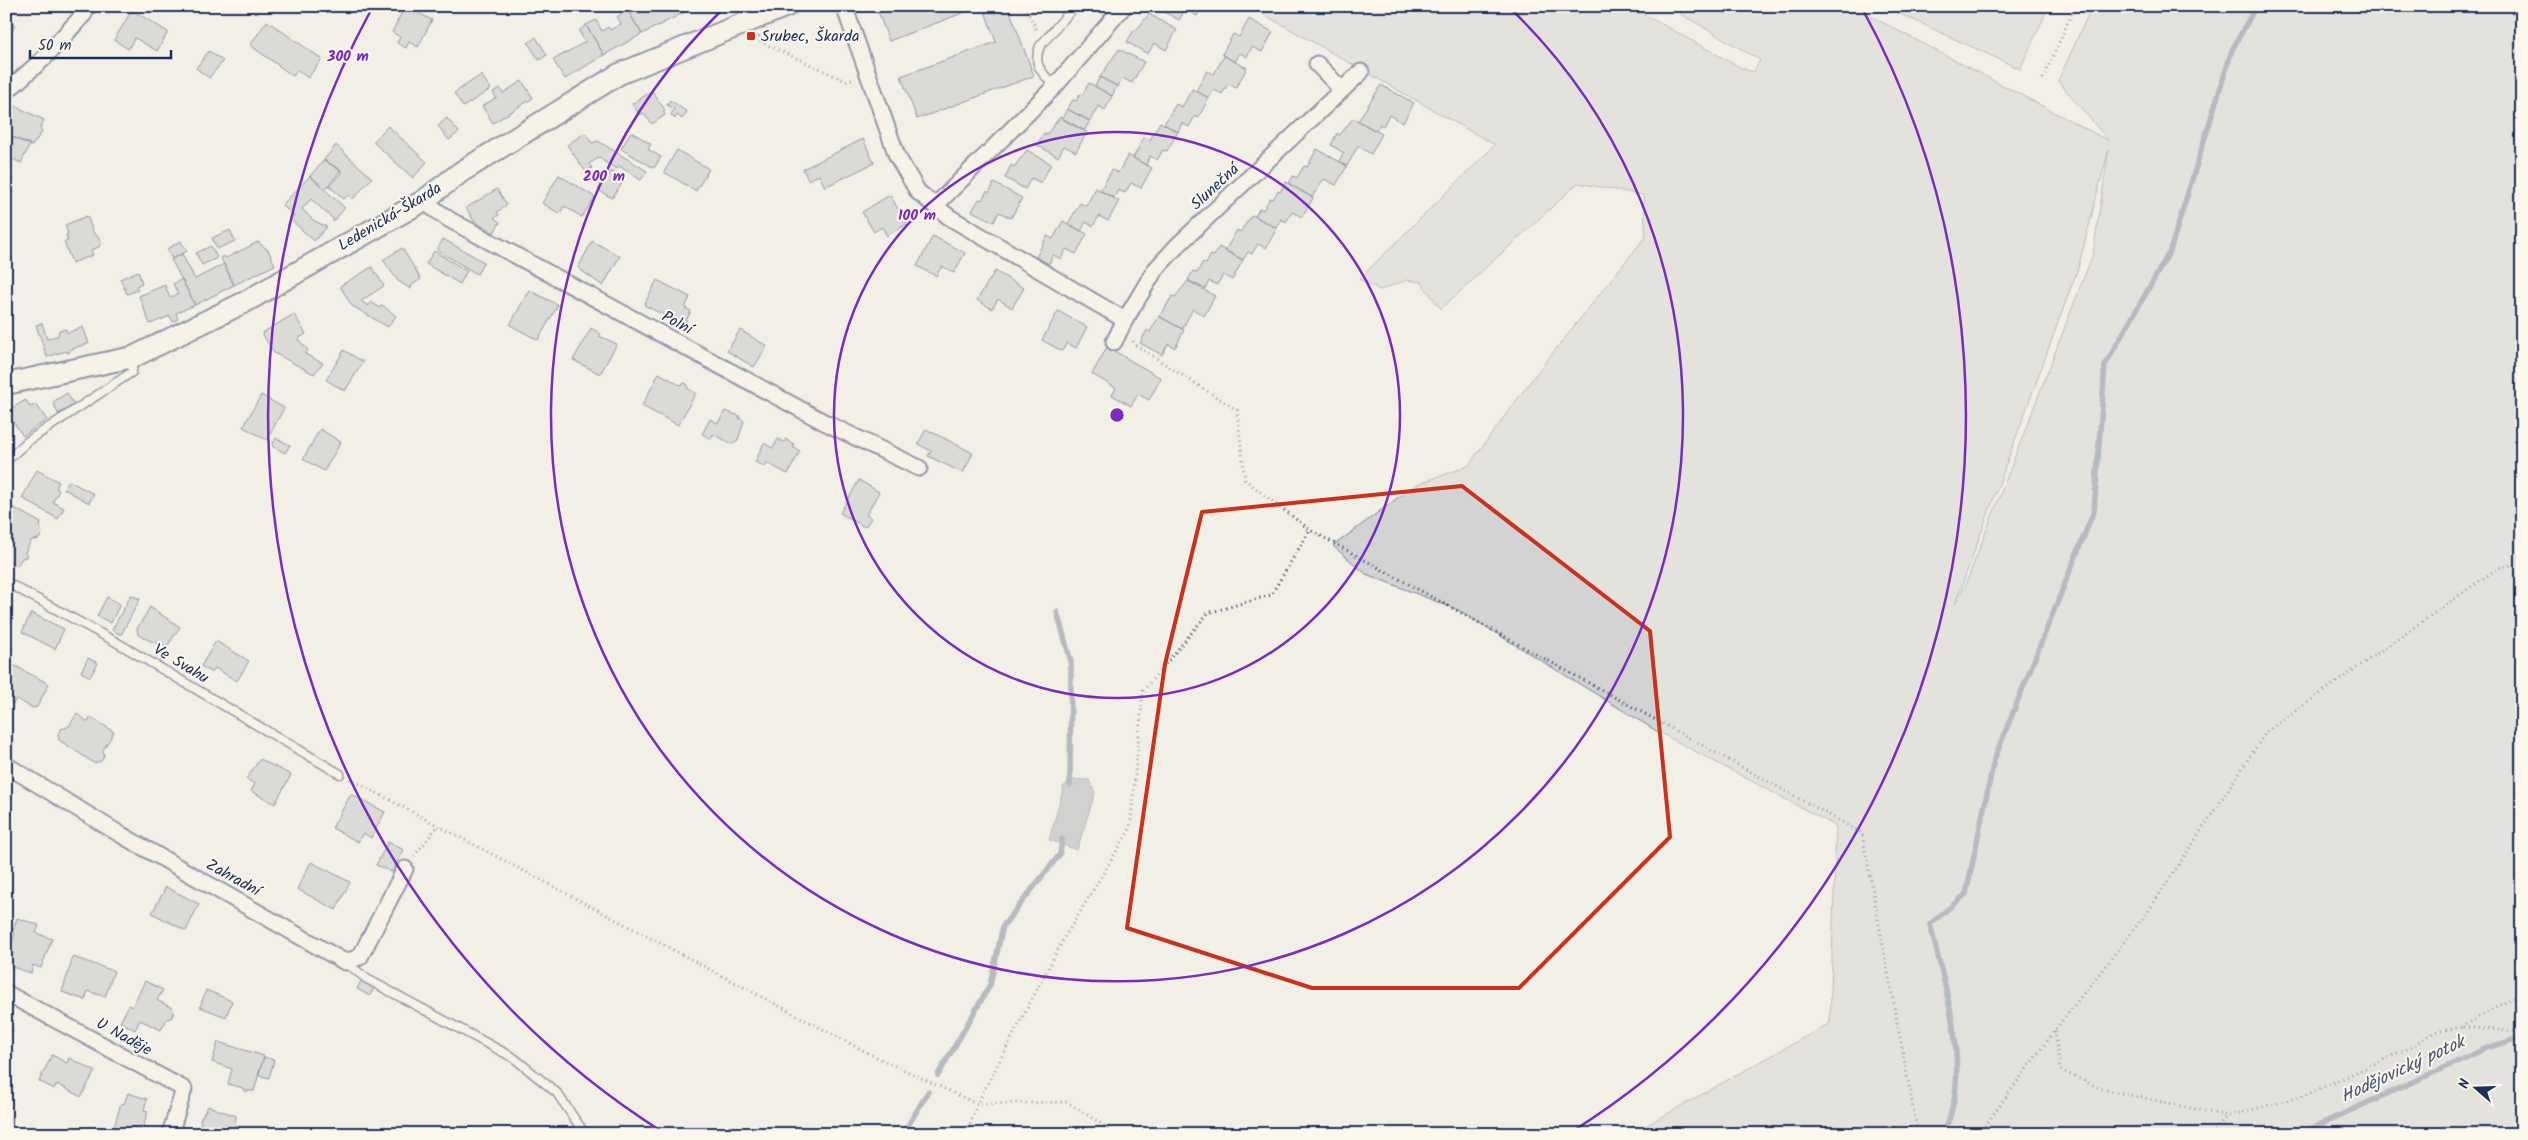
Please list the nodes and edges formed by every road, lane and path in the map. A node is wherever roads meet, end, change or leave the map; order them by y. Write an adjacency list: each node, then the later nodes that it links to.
1 (88, 6): 16 (street)
2 (787, 6): 8 (main road, Ledenická-Škarda)
3 (844, 6): 12 (street)
4 (1024, 6): 9 (path)
5 (1075, 6): 9 (lane)
6 (1124, 6): 14 (street)
7 (2075, 6): 13 (path)
8 (754, 20): 12 (path); 17 (main road, Ledenická-Škarda)
9 (1046, 40): 14 (lane)
10 (1318, 64): 15 (street)
11 (1361, 72): 15 (street, Slunečná)
12 (866, 73): 18 (street)
13 (2043, 79)
14 (1055, 86): 18 (street)
15 (1342, 90): 19 (street, Slunečná)
16 (6, 92)
17 (424, 200): 21 (main road, Ledenická-Škarda); 24 (street, Polní)
18 (935, 206): 19 (street)
19 (1125, 320): 20 (street, Slunečná); 25 (path)
20 (1114, 342)
21 (132, 357): 22 (main road, Ledenická-Škarda); 23 (lane)
22 (6, 384)
23 (6, 461)
24 (919, 468)
25 (1310, 530): 38 (path); 44 (path)
26 (2522, 563): 36 (path)
27 (6, 582): 29 (lane, Ve Svahu)
28 (6, 765): 32 (street, Zahradní)
29 (340, 774): 30 (path)
30 (438, 826): 31 (path); 38 (path)
31 (405, 869): 32 (street)
32 (345, 962): 41 (lane)
33 (6, 993): 40 (street, U Naděje)
34 (2522, 993): 35 (path)
35 (2461, 1027): 37 (path); 39 (path)
36 (2055, 1030): 39 (path); 45 (path)
37 (2522, 1032)
38 (977, 1104): 42 (path); 43 (path)
39 (2228, 1116): 46 (path)
40 (170, 1134)
41 (585, 1134)
42 (967, 1134)
43 (1117, 1134)
44 (1918, 1134)
45 (1979, 1134)
46 (2210, 1134)

